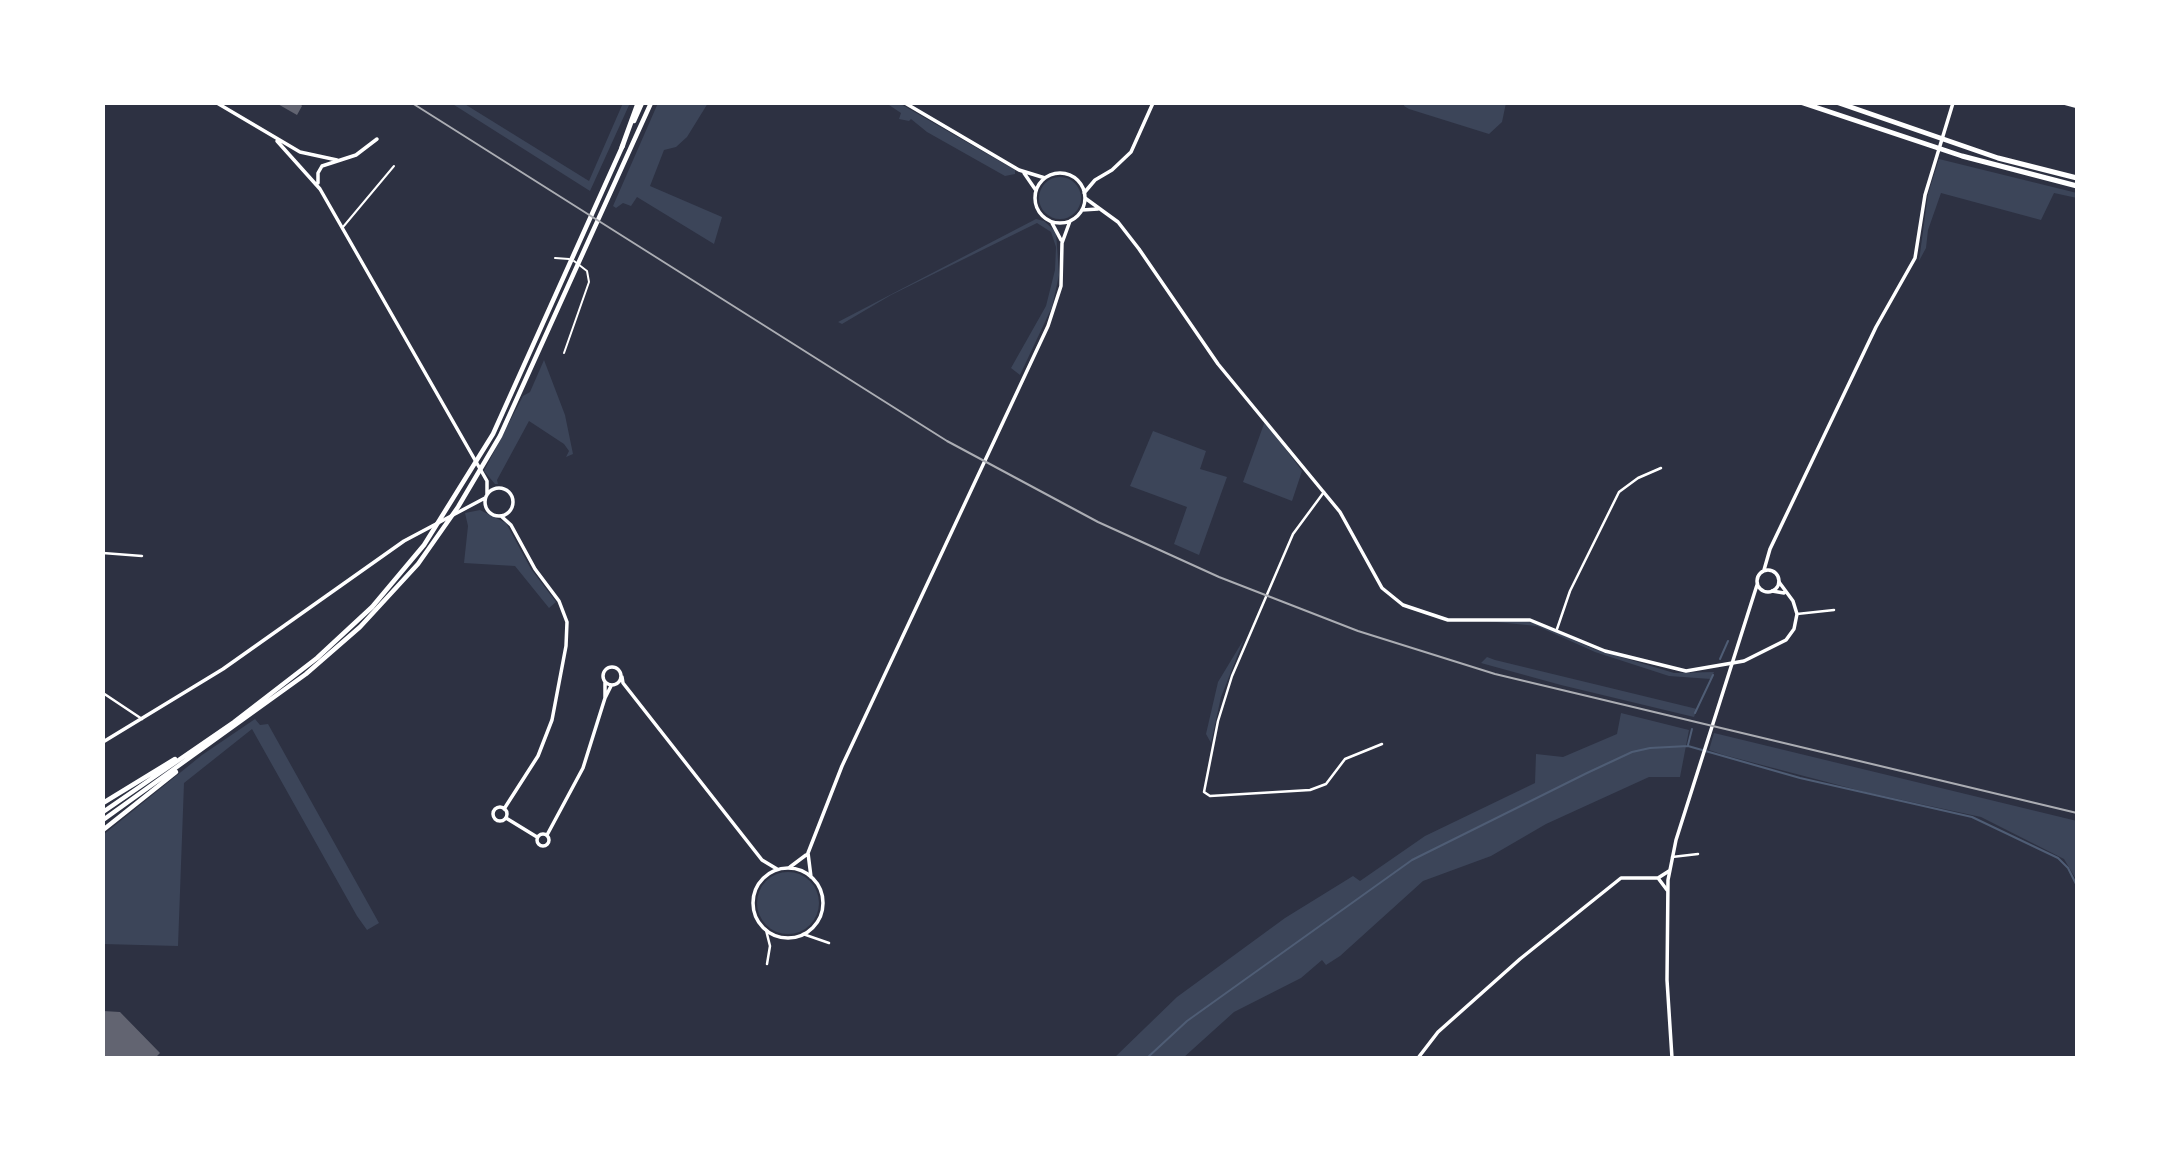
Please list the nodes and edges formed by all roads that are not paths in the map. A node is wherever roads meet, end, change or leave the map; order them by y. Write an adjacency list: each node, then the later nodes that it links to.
1 (217, 103): 12 (street)
2 (640, 103): 13 (highway)
3 (651, 103): 66 (highway)
4 (905, 103): 16 (street)
5 (1153, 103): 19 (street)
6 (1803, 103): 21 (highway)
7 (1839, 103): 18 (highway)
8 (1953, 103): 45 (street)
9 (2062, 103): 10 (street)
10 (2077, 107)
11 (376, 139): 14 (street)
12 (277, 141): 14 (street); 22 (street)
13 (622, 147): 66 (highway)
14 (337, 160): 22 (street)
15 (394, 166): 29 (lane)
16 (1019, 170): 17 (street); 23 (street)
17 (1045, 178): 20 (street); 23 (street)
18 (2077, 178)
19 (1095, 180): 20 (street); 24 (street)
20 (1078, 181): 24 (street)
21 (2077, 186)
22 (320, 188): 29 (street)
23 (1035, 192): 28 (street)
24 (1084, 196): 25 (street); 26 (street)
25 (1100, 209): 26 (street); 36 (street)
26 (1082, 210): 27 (street)
27 (1070, 220): 28 (street); 30 (street)
28 (1050, 221): 30 (street)
29 (342, 228): 34 (street)
30 (1062, 243): 75 (street)
31 (555, 258): 32 (lane)
32 (564, 353)
33 (1661, 468): 56 (street)
34 (487, 481): 35 (street); 37 (street)
35 (499, 488): 37 (street); 40 (street)
36 (1324, 492): 56 (street); 65 (street)
37 (486, 496): 38 (street); 39 (street)
38 (474, 506): 39 (street); 63 (street)
39 (488, 510): 41 (street)
40 (509, 512): 41 (street); 42 (street)
41 (501, 516): 42 (street)
42 (511, 525): 68 (street)
43 (103, 552): 44 (street)
44 (142, 556)
45 (1768, 561): 46 (street); 47 (street)
46 (1763, 570): 47 (street); 49 (street)
47 (1771, 570): 48 (street)
48 (1779, 582): 51 (street); 52 (street)
49 (1757, 585): 50 (street); 53 (street)
50 (1762, 591): 51 (street); 53 (street)
51 (1772, 591): 52 (street)
52 (1786, 593): 55 (street)
53 (1754, 596): 77 (street)
54 (1834, 610): 55 (street)
55 (1797, 614): 56 (street)
56 (1556, 629)
57 (622, 677): 58 (street); 59 (street); 61 (street)
58 (604, 680): 59 (street); 62 (street)
59 (613, 686): 61 (street); 62 (street)
60 (103, 693): 63 (street)
61 (634, 697): 78 (street)
62 (605, 698): 73 (street)
63 (142, 719): 64 (street)
64 (103, 742)
65 (1382, 744)
66 (190, 755): 67 (highway); 69 (highway); 71 (highway); 72 (highway)
67 (103, 803)
68 (505, 808): 70 (street); 70 (street)
69 (103, 812)
70 (506, 818): 74 (street)
71 (103, 820)
72 (103, 830)
73 (547, 835): 74 (street); 74 (street)
74 (537, 837)
75 (807, 853): 79 (street); 82 (street)
76 (1698, 854): 77 (street)
77 (1672, 857): 81 (street)
78 (762, 860): 80 (street); 83 (street)
79 (790, 868): 80 (street); 82 (street)
80 (777, 869): 83 (street)
81 (1669, 871): 84 (street); 85 (street)
82 (811, 877): 88 (street)
83 (763, 878): 87 (street)
84 (1660, 878): 85 (street); 86 (street); 91 (street)
85 (1668, 879): 86 (street)
86 (1668, 890): 92 (street)
87 (766, 930): 88 (street); 90 (street)
88 (803, 934): 89 (street)
89 (829, 943)
90 (767, 964)
91 (1418, 1058)
92 (1672, 1058)

